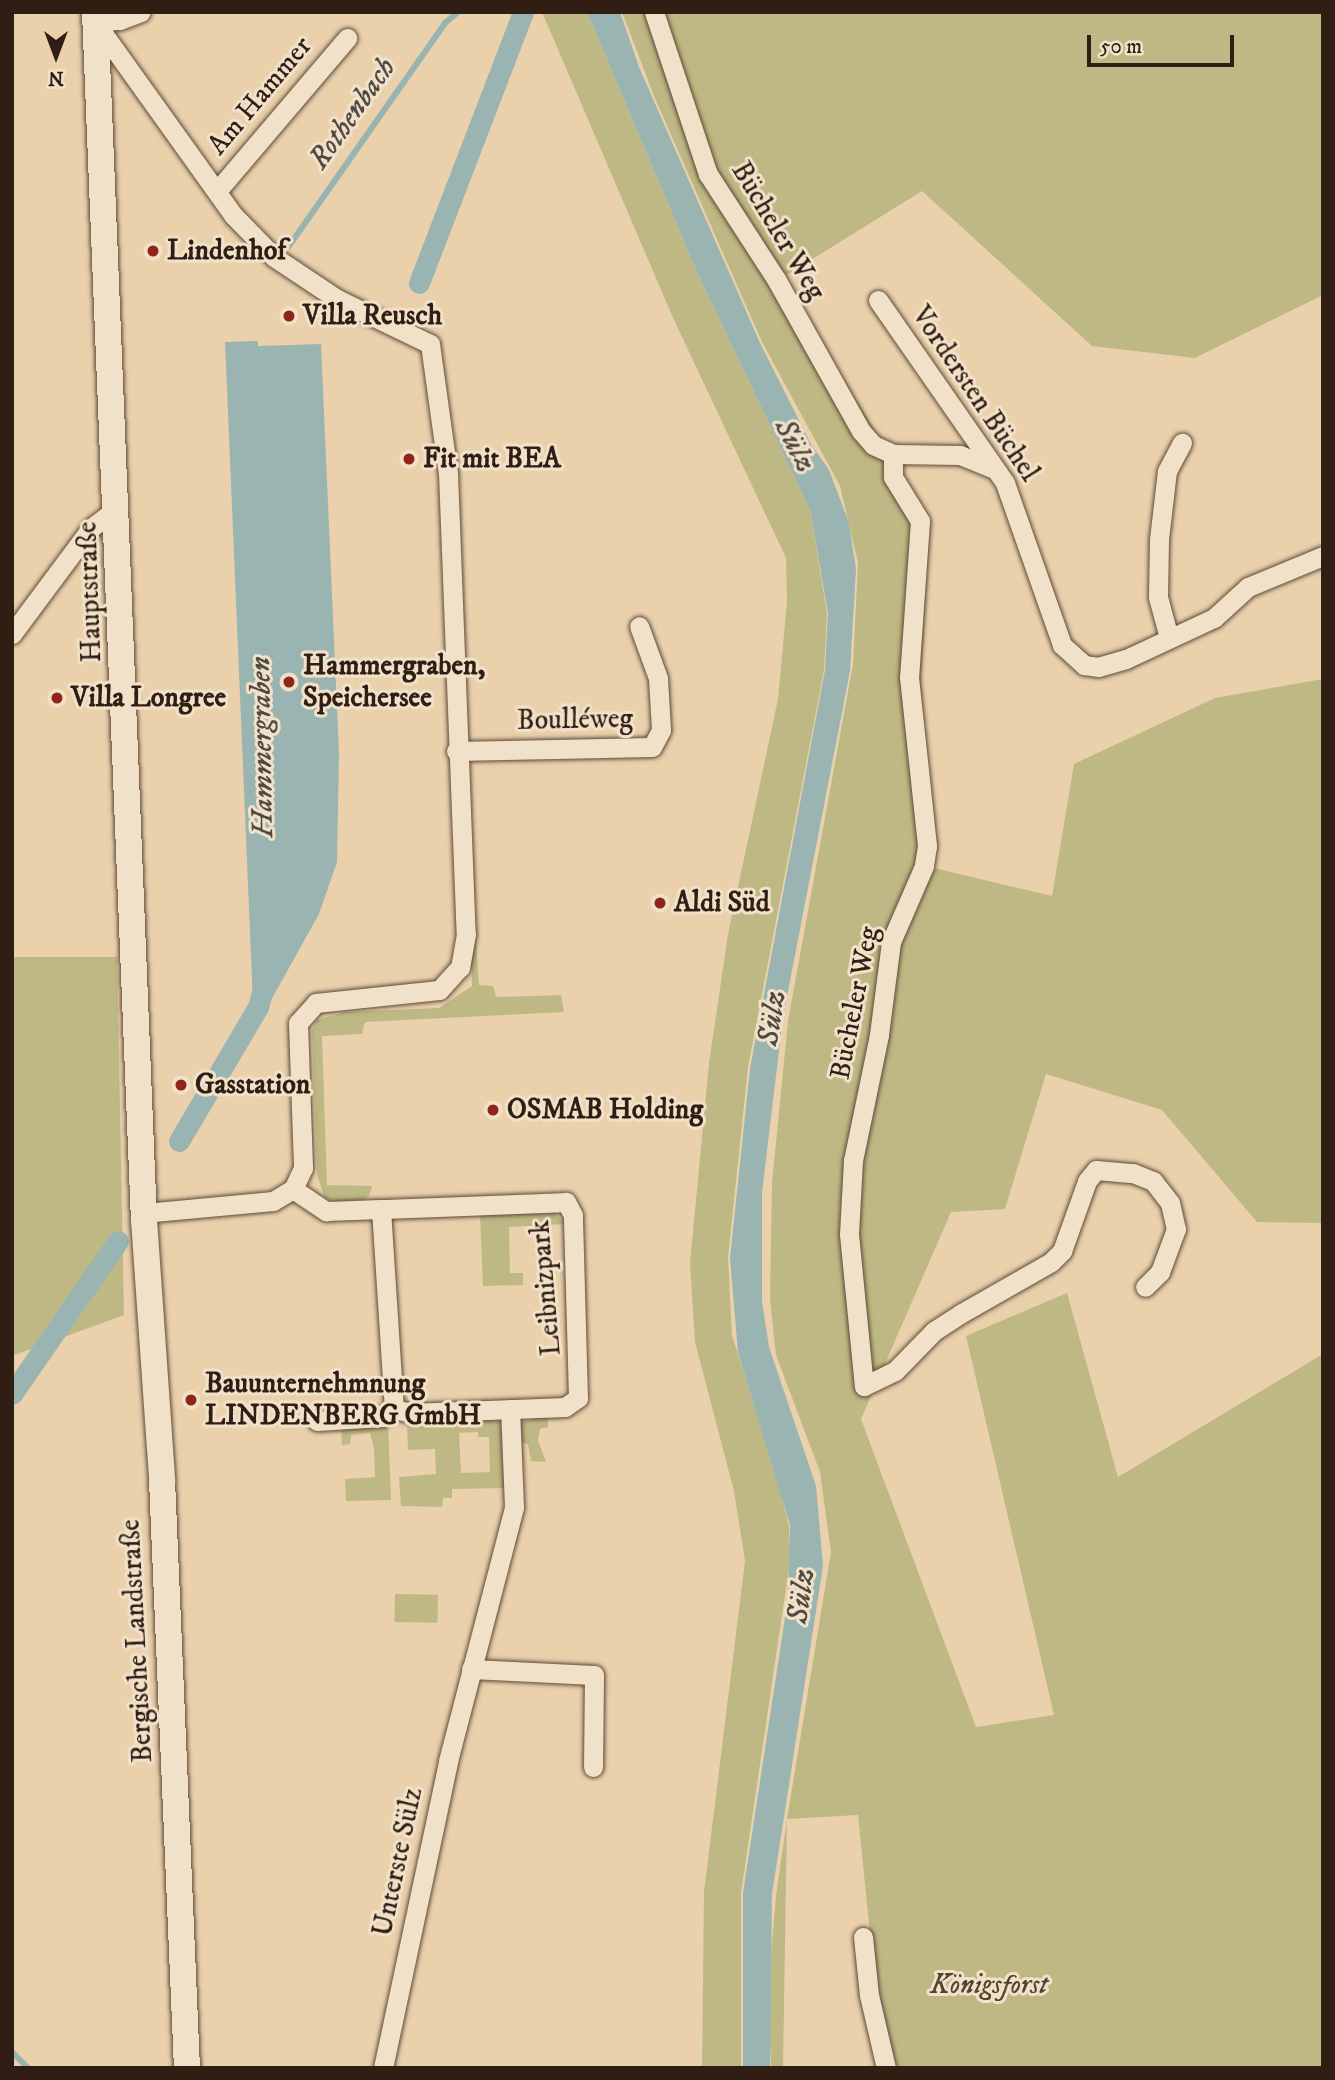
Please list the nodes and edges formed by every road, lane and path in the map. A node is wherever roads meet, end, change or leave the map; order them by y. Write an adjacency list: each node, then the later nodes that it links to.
1 (141, 12): 3 (street)
2 (654, 12): 8 (street, Bücheler Weg)
3 (95, 17): 5 (street, Am Hammer); 10 (main road, Hauptstraße)
4 (347, 38): 5 (street, Am Hammer)
5 (217, 191): 15 (street, Am Hammer)
6 (878, 299): 9 (street, Vordersten Büchel)
7 (1182, 443): 14 (street)
8 (893, 454): 9 (street); 19 (street, Bücheler Weg)
9 (995, 470): 14 (street, Vordersten Büchel)
10 (118, 508): 13 (street); 18 (main road, Hauptstraße)
11 (1323, 556): 14 (street, Vordersten Büchel)
12 (639, 626): 15 (street, Boulléweg)
13 (12, 634)
14 (1168, 639)
15 (456, 751): 16 (street)
16 (293, 1189): 17 (street, Leibnizpark); 18 (street)
17 (381, 1209): 20 (street); 21 (street, Leibnizpark)
18 (144, 1213): 26 (main road, Bergische Landstraße)
19 (1145, 1287)
20 (394, 1409): 21 (street, Leibnizpark); 22 (street, Leibnizpark)
21 (510, 1409): 23 (street, Unterste Sülz)
22 (317, 1420)
23 (471, 1669): 24 (street); 27 (street, Unterste Sülz)
24 (593, 1767)
25 (863, 1937): 28 (street)
26 (187, 2068)
27 (383, 2068)
28 (886, 2068)

